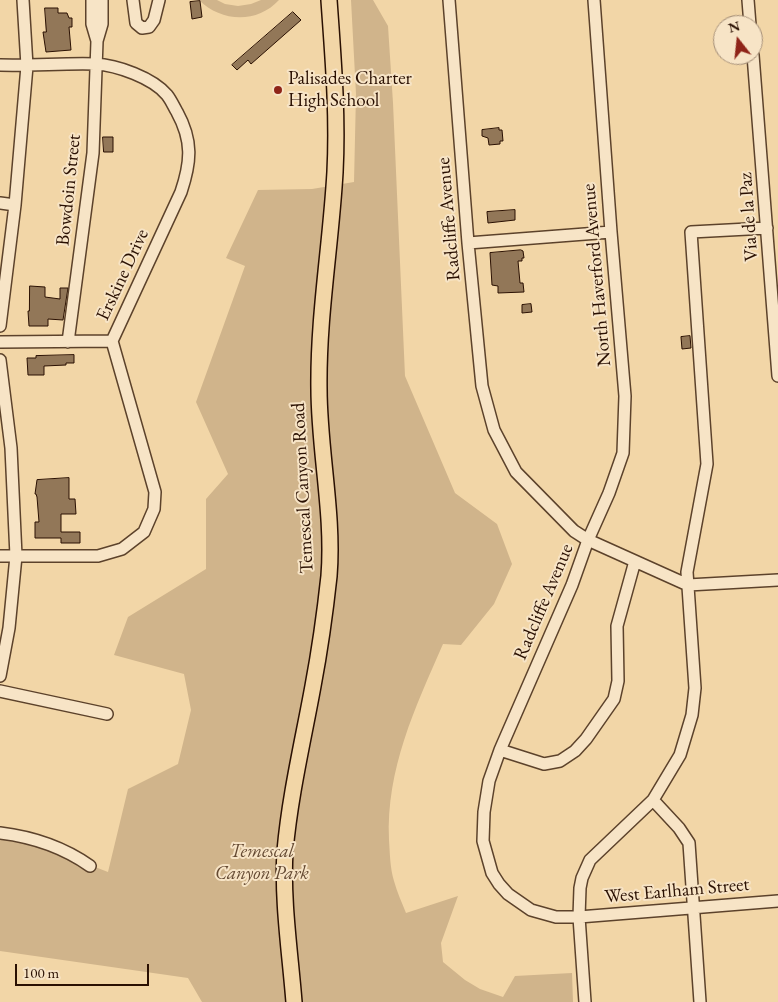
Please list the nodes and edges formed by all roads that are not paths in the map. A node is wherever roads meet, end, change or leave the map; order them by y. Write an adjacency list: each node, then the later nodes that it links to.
1 (23, 0): 15 (street)
2 (92, 0): 11 (street, Bowdoin Street)
3 (102, 0): 11 (street, Bowdoin Street)
4 (133, 0): 5 (street)
5 (159, 0)
6 (329, 0): 43 (main road, Temescal Canyon Road)
7 (449, 0): 20 (street, Radcliffe Avenue)
8 (594, 0): 19 (street, North Haverford Avenue)
9 (748, 0): 10 (street)
10 (749, 15)
11 (97, 41): 12 (street, Bowdoin Street)
12 (96, 64): 15 (street, Erskine Drive); 22 (street, Erskine Drive); 24 (street, Bowdoin Street)
13 (0, 65): 15 (street, Erskine Drive)
14 (754, 65): 18 (street, Via de la Paz)
15 (27, 66): 17 (street)
16 (0, 203): 17 (street)
17 (15, 205): 21 (street)
18 (771, 223): 26 (street, Via de la Paz); 32 (street)
19 (611, 232): 20 (street); 27 (street, North Haverford Avenue)
20 (468, 243): 27 (street, Radcliffe Avenue)
21 (0, 326)
22 (112, 341): 24 (street); 29 (street, Erskine Drive)
23 (0, 342): 24 (street)
24 (68, 342)
25 (0, 360): 29 (street)
26 (778, 376)
27 (588, 540): 30 (street); 36 (street, Radcliffe Avenue)
28 (0, 556): 29 (street)
29 (16, 556): 33 (street)
30 (636, 561): 32 (street); 36 (street)
31 (778, 580): 32 (street)
32 (688, 585): 37 (street)
33 (0, 676)
34 (0, 691): 35 (street)
35 (107, 714)
36 (500, 750): 42 (street, Radcliffe Avenue)
37 (653, 800): 41 (street); 42 (street)
38 (0, 833): 39 (street)
39 (90, 866)
40 (778, 901): 41 (street, West Earlham Street)
41 (694, 907): 42 (street, West Earlham Street); 45 (street)
42 (579, 917): 44 (street)
43 (294, 1002)
44 (585, 1002)
45 (700, 1002)

